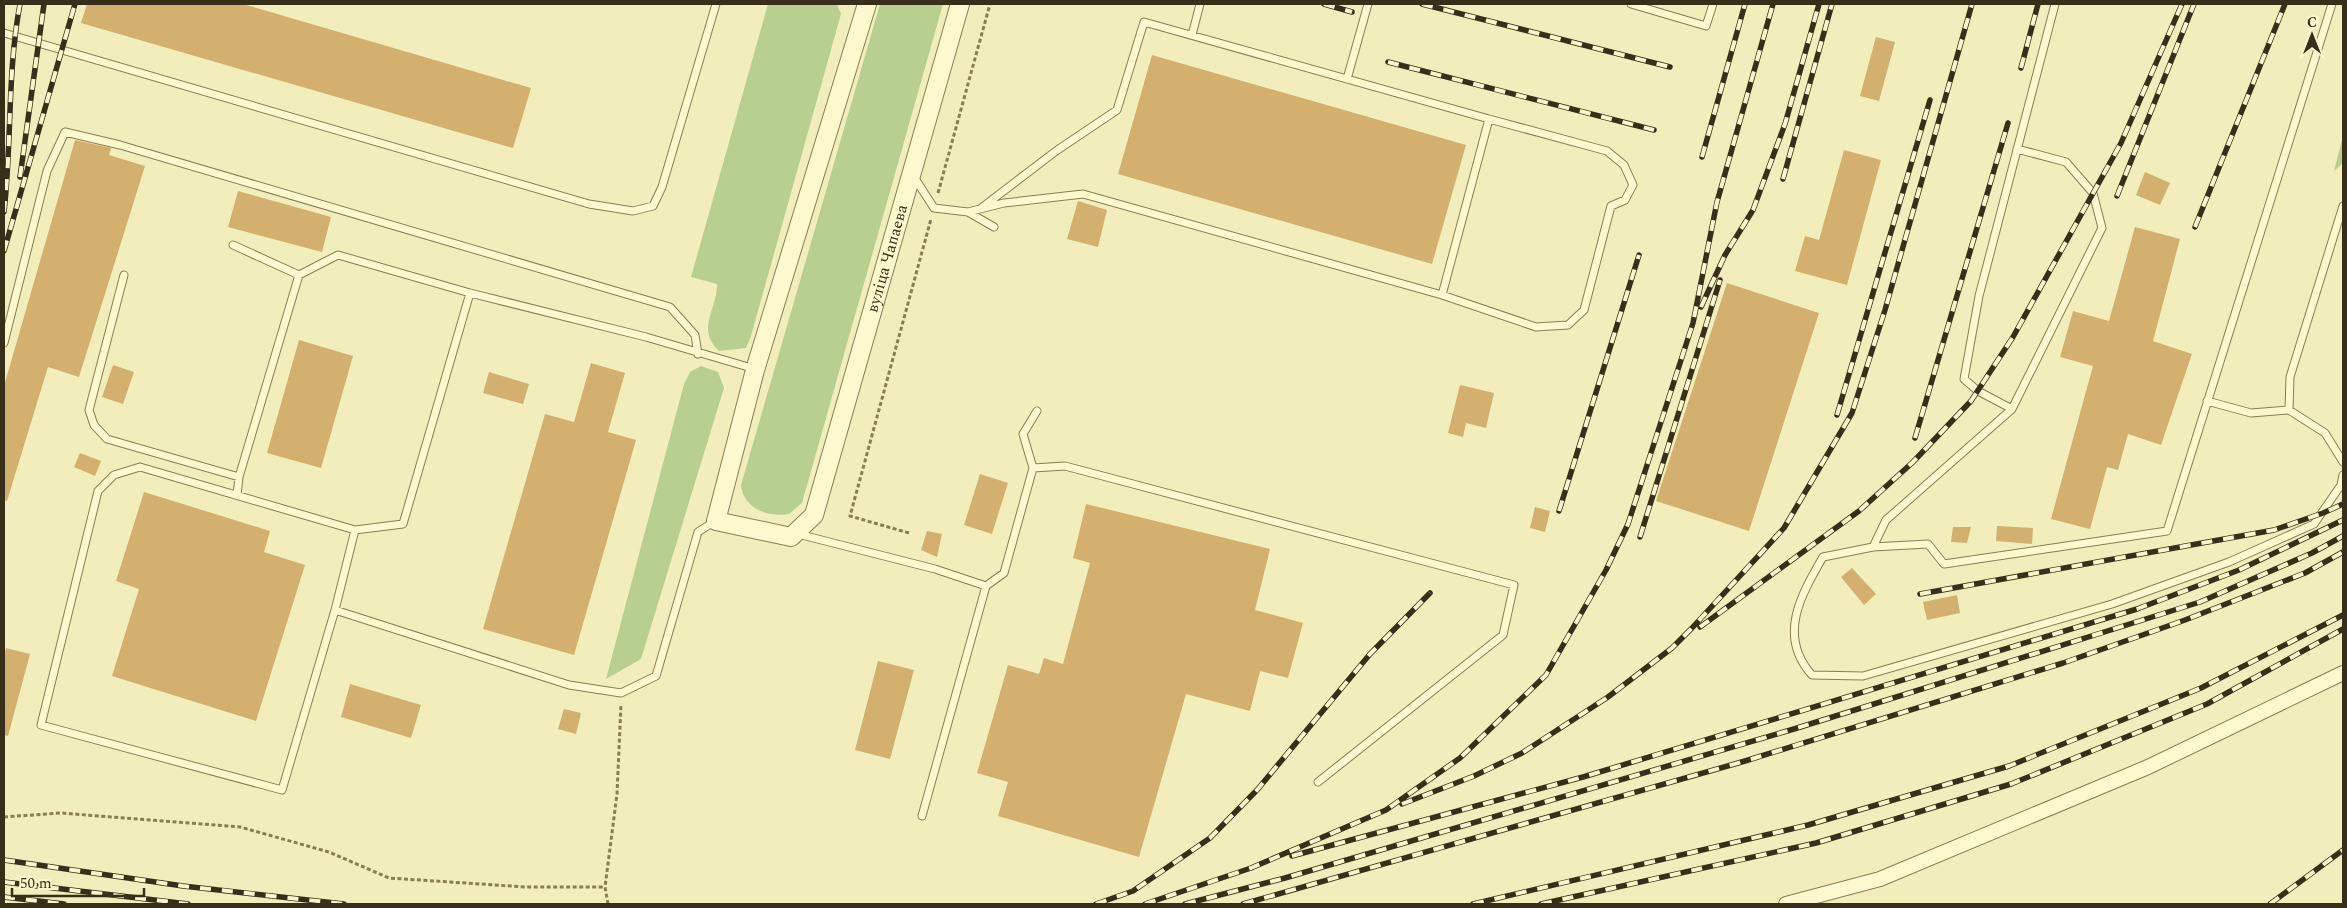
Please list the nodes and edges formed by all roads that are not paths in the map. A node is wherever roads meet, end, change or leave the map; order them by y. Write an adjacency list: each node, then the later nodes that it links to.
1 (716, 4): 10 (lane)
2 (867, 4): 27 (street)
3 (960, 4): 15 (street, вуліца Чапаева)
4 (1200, 4): 11 (lane)
5 (1368, 4): 12 (lane)
6 (1631, 4): 7 (lane)
7 (1713, 4)
8 (2055, 4): 14 (lane)
9 (2332, 4): 28 (lane)
10 (4, 34)
11 (1192, 35): 12 (lane); 17 (lane)
12 (1347, 79): 13 (lane)
13 (1489, 119): 24 (lane); 24 (lane)
14 (2017, 149): 29 (lane); 29 (lane)
15 (912, 174): 18 (lane); 39 (street, вуліца Чапаева)
16 (2343, 206): 30 (lane)
17 (980, 209): 18 (lane); 24 (lane)
18 (968, 212): 19 (lane)
19 (994, 227)
20 (233, 245): 22 (lane)
21 (124, 275): 35 (lane)
22 (299, 275): 23 (lane); 35 (lane)
23 (470, 292): 26 (lane); 38 (lane)
24 (1442, 295)
25 (4, 343): 26 (lane)
26 (698, 354): 27 (lane)
27 (755, 370): 37 (street)
28 (2207, 401): 30 (lane); 40 (lane)
29 (2012, 409): 40 (lane)
30 (2289, 410): 32 (lane)
31 (1037, 411): 33 (lane)
32 (2343, 462)
33 (1033, 468): 41 (lane); 44 (lane)
34 (2343, 475): 40 (lane)
35 (239, 477): 36 (lane)
36 (237, 495): 38 (lane); 42 (lane)
37 (716, 521): 39 (street); 42 (lane)
38 (355, 530): 42 (lane)
39 (795, 533): 41 (lane)
40 (1873, 546)
41 (986, 586): 45 (lane)
42 (335, 610)
43 (2343, 673): 46 (street)
44 (1318, 782)
45 (922, 816)
46 (1786, 904)

